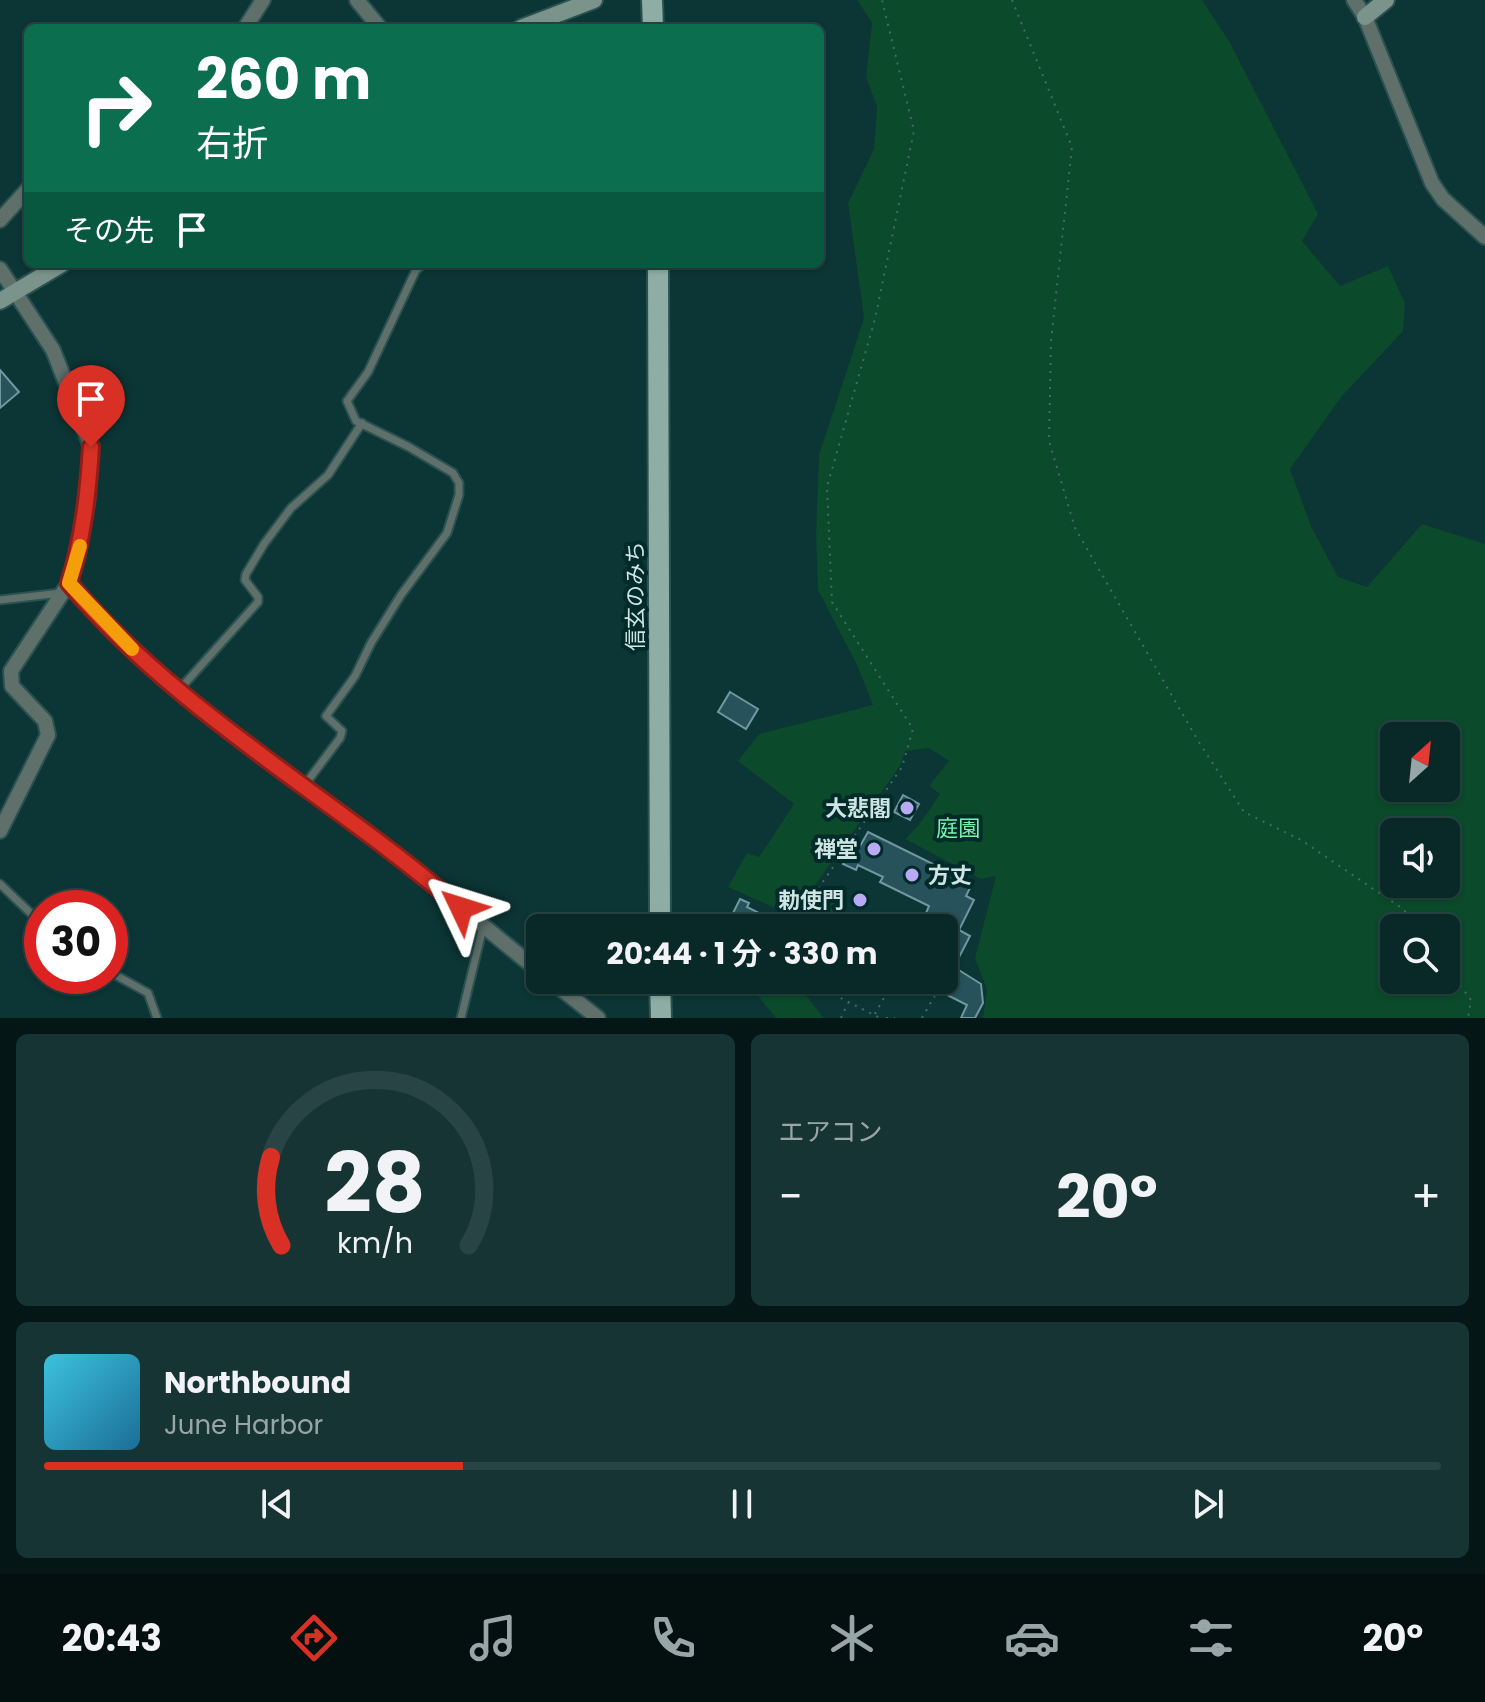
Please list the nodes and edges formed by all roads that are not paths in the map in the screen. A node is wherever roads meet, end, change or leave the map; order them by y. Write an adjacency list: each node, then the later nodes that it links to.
1 (263, 0): 8 (street)
2 (357, 0): 9 (street)
3 (594, 0): 10 (street)
4 (652, 0): 11 (main road)
5 (1354, 0): 7 (street)
6 (1386, 0): 7 (street)
7 (1365, 17): 14 (street)
8 (248, 24)
9 (377, 24)
10 (531, 24)
11 (653, 24)
12 (24, 193): 13 (street)
13 (0, 220)
14 (1485, 237)
15 (55, 268): 19 (street)
16 (418, 268): 20 (lane)
17 (658, 268): 28 (main road, 信玄のみち)
18 (0, 269): 19 (street)
19 (7, 297): 21 (street)
20 (362, 423): 23 (lane); 24 (lane)
21 (66, 588): 22 (lane); 23 (street); 25 (street)
22 (0, 600)
23 (177, 691): 24 (street)
24 (304, 786): 29 (street)
25 (0, 831)
26 (0, 884): 27 (lane)
27 (24, 907)
28 (660, 914)
29 (483, 927): 30 (street); 35 (lane)
30 (526, 961)
31 (128, 982): 34 (lane)
32 (568, 994): 36 (street)
33 (660, 994): 37 (main road)
34 (157, 1018)
35 (461, 1018)
36 (598, 1018)
37 (661, 1018)

